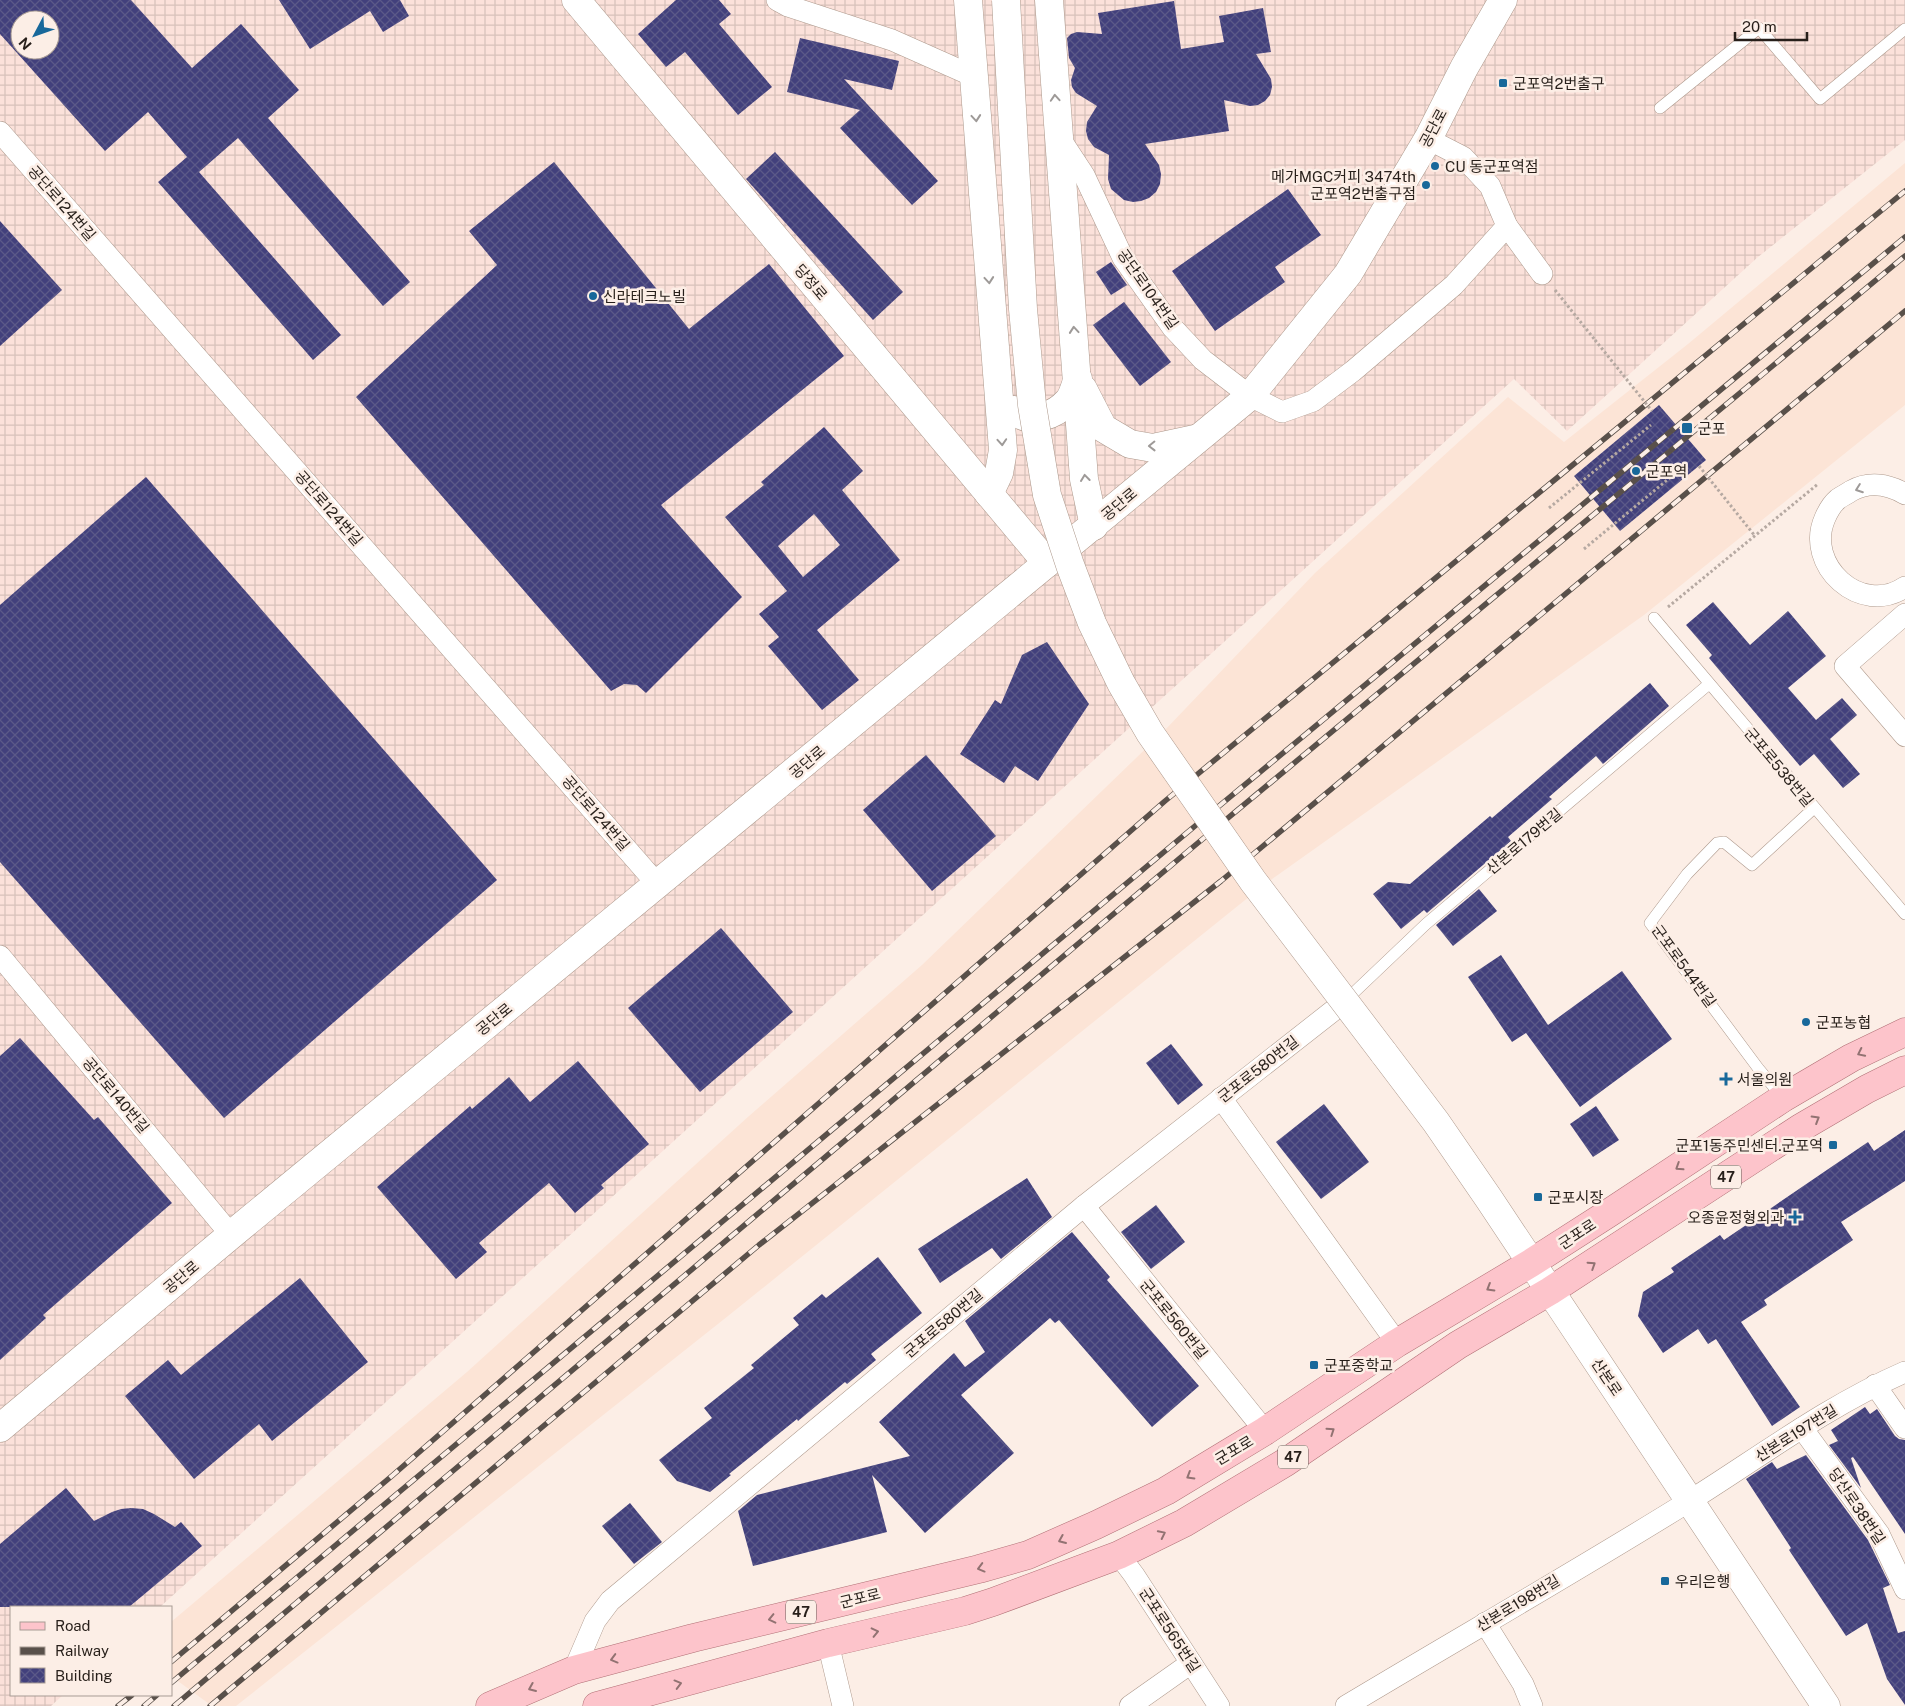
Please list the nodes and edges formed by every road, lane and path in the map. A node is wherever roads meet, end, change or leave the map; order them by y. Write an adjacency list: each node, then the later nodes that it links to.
1 (576, 0): 24 (street, 당정로)
2 (778, 0): 8 (street)
3 (968, 0): 8 (street)
4 (1006, 0): 47 (street, 산본로, bridge)
5 (1049, 0): 11 (street, one-way to 5)
6 (1503, 0): 12 (street, 공단로)
7 (1905, 29): 9 (lane)
8 (973, 76): 15 (street, one-way to 15)
9 (1660, 108)
10 (0, 132): 37 (street, 공단로124번길)
11 (1058, 135): 16 (street, one-way to 11); 17 (street, 공단로104번길)
12 (1428, 139): 13 (street); 17 (street, 공단로)
13 (1507, 226): 14 (street); 17 (street, 공단로104번길)
14 (1542, 274): 18 (path, bridge)
15 (997, 375): 16 (street); 24 (street, one-way to 24)
16 (1078, 379): 20 (street, one-way to 16); 27 (street, one-way to 16)
17 (1250, 396): 20 (street, 공단로)
18 (1652, 411)
19 (1651, 425): 26 (path)
20 (1200, 438): 27 (street, 공단로)
21 (1684, 466): 29 (path)
22 (1699, 466): 28 (path, bridge)
23 (1824, 479): 28 (path)
24 (988, 494): 30 (street, 당정로)
25 (1905, 494): 31 (street, one-way to 31)
26 (1549, 508)
27 (1094, 526): 30 (street, 공단로)
28 (1755, 536): 33 (path)
29 (1584, 549)
30 (1047, 563): 37 (street, 공단로)
31 (1905, 587)
32 (1905, 614): 35 (street)
33 (1654, 618): 34 (lane, 군포로538번길)
34 (1709, 684): 36 (lane, 군포로538번길); 40 (lane, 산본로179번길)
35 (1905, 736)
36 (1814, 808): 38 (lane, 군포로538번길); 44 (lane, 군포로544번길)
37 (658, 884): 46 (street, 공단로)
38 (1905, 914)
39 (0, 956): 46 (street, 공단로140번길)
40 (1343, 1003): 43 (street, 군포로580번길)
41 (1905, 1032): 44 (main road, 군포로 / 47, one-way to 44)
42 (1905, 1070): 48 (main road, 47, one-way to 42)
43 (1222, 1098): 45 (street, 군포로580번길); 49 (street)
44 (1783, 1098): 47 (main road, 군포로 / 47, one-way to 47)
45 (1084, 1206): 55 (street, 군포로560번길); 64 (street, 군포로580번길)
46 (231, 1235): 52 (street, 공단로)
47 (1532, 1263): 48 (street, 산본로); 49 (main road, 군포로 / 47, one-way to 49)
48 (1550, 1291): 56 (street, 산본로); 58 (main road, 47, one-way to 48)
49 (1397, 1344): 55 (main road, 군포로 / 47)
50 (1905, 1372): 51 (street, 산본로197번길)
51 (1875, 1385): 53 (street, 산본로197번길); 54 (street)
52 (0, 1428)
53 (1802, 1428): 56 (street, 산본로197번길); 59 (street, 당산로38번길)
54 (1905, 1428)
55 (1265, 1431): 57 (main road, 군포로 / 47, one-way to 57)
56 (1690, 1500): 61 (street, 산본로198번길); 65 (street, 산본로)
57 (1028, 1555): 60 (main road); 64 (main road, 군포로 / 47, one-way to 64)
58 (1119, 1555): 60 (main road, 47); 63 (street, 군포로565번길)
59 (1905, 1589)
60 (965, 1611): 62 (main road, 47, one-way to 60)
61 (1485, 1623): 71 (street, 산본로198번길); 72 (street)
62 (828, 1643): 67 (main road, 47, one-way to 62); 68 (street)
63 (1191, 1663): 69 (street); 70 (street, 군포로565번길)
64 (574, 1670): 66 (main road, 군포로 / 47, one-way to 66)
65 (1817, 1703)
66 (490, 1706)
67 (597, 1706)
68 (843, 1706)
69 (1130, 1706)
70 (1219, 1706)
71 (1346, 1706)
72 (1532, 1706)

